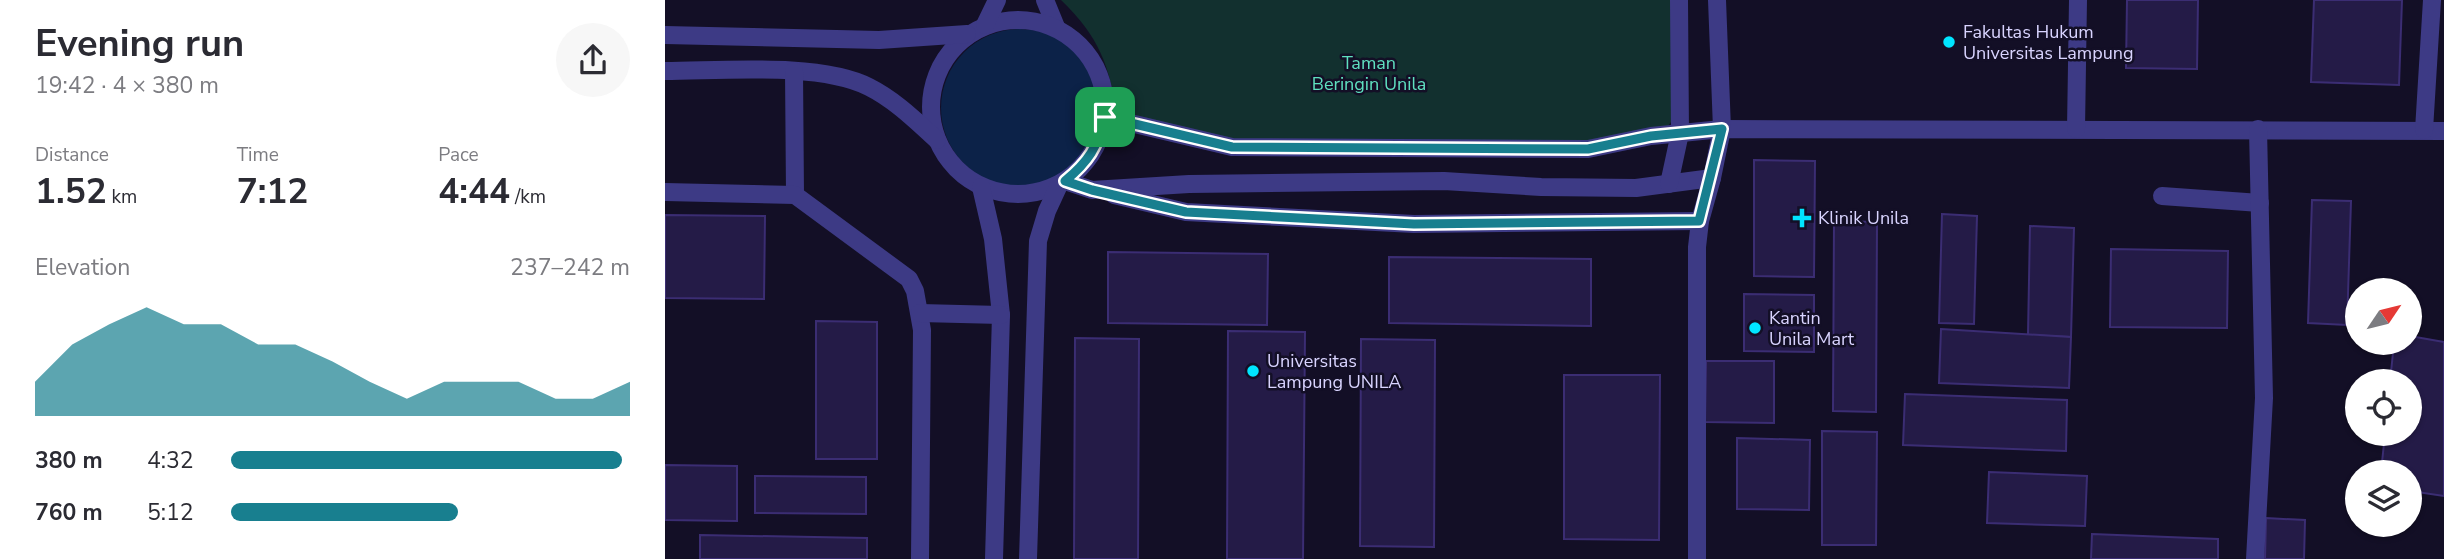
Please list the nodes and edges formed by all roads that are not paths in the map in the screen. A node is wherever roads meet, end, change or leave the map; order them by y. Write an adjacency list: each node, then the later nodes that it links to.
1 (997, 0): 7 (street)
2 (1045, 0): 8 (street)
3 (1679, 0): 19 (street)
4 (1717, 0): 14 (street)
5 (2078, 0): 15 (street)
6 (2432, 0): 17 (street)
7 (985, 24): 8 (street); 9 (street)
8 (1056, 27): 13 (street)
9 (967, 34): 10 (street); 20 (street)
10 (665, 35)
11 (665, 71): 12 (street)
12 (795, 71): 20 (street); 27 (street)
13 (1105, 117): 19 (street); 22 (street)
14 (1722, 129): 15 (street); 19 (street); 21 (street)
15 (2076, 129): 16 (street)
16 (2258, 130): 17 (street); 29 (street)
17 (2424, 130): 18 (street)
18 (2444, 131)
19 (1680, 133): 23 (street)
20 (937, 140): 24 (street)
21 (1711, 178): 23 (street); 30 (street)
22 (1062, 183): 24 (street); 25 (street); 35 (street)
23 (1669, 184): 25 (street)
24 (981, 187): 32 (street)
25 (1092, 190): 30 (street)
26 (665, 192): 27 (street)
27 (795, 195): 31 (street)
28 (2162, 196): 29 (street)
29 (2260, 203): 37 (street)
30 (1699, 221): 36 (street)
31 (920, 313): 32 (street); 33 (street)
32 (1001, 315): 34 (street)
33 (920, 559)
34 (994, 559)
35 (1028, 559)
36 (1697, 559)
37 (2255, 559)

